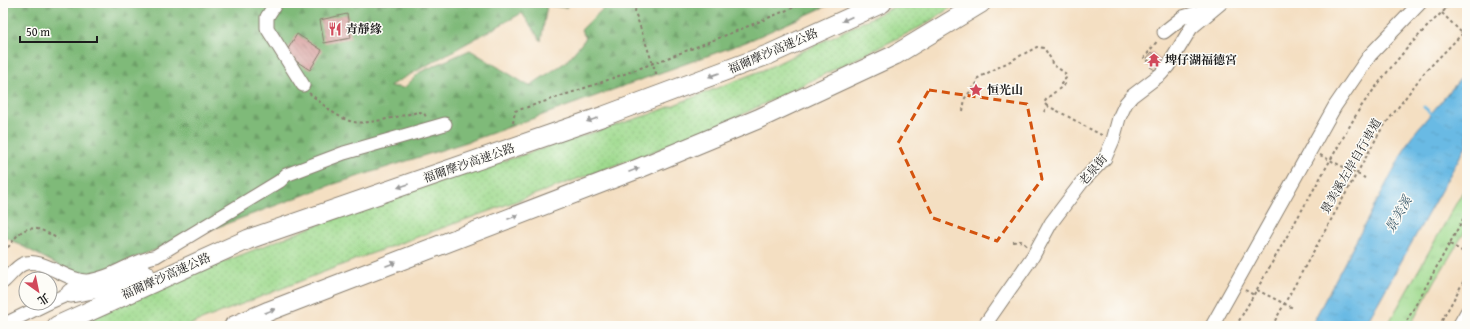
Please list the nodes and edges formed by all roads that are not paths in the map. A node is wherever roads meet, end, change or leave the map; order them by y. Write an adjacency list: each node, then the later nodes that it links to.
1 (276, 3): 7 (street)
2 (882, 3): 9 (highway, 福爾摩沙高速公路, one-way to 9)
3 (981, 3): 17 (highway, one-way to 3)
4 (1420, 3): 19 (street)
5 (1218, 6): 6 (street); 18 (street, 老泉街)
6 (1164, 32)
7 (303, 85)
8 (445, 124): 10 (street)
9 (249, 239): 11 (highway); 16 (highway, 福爾摩沙高速公路)
10 (3, 282)
11 (71, 293): 12 (street)
12 (58, 298)
13 (31, 311): 15 (street)
14 (1467, 312): 20 (street)
15 (3, 325)
16 (57, 326)
17 (234, 326)
18 (984, 326)
19 (1212, 326)
20 (1459, 326)

